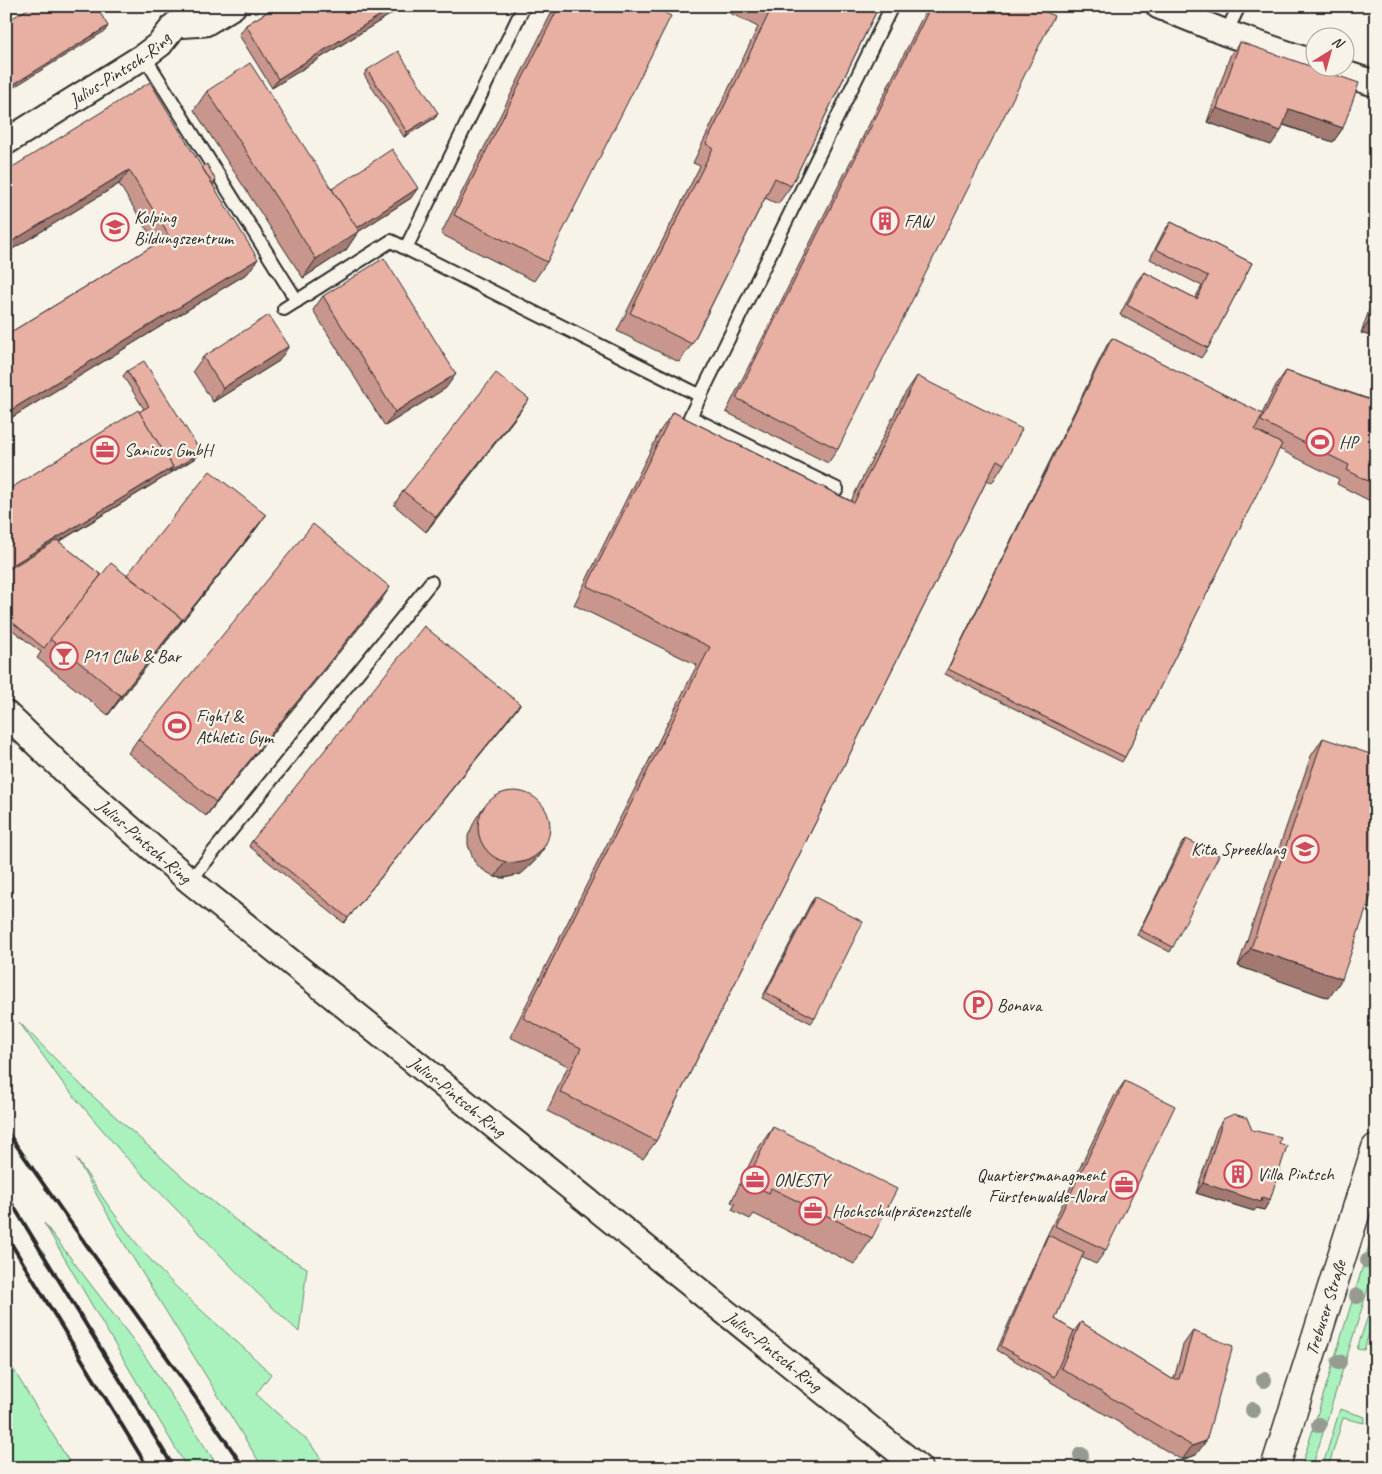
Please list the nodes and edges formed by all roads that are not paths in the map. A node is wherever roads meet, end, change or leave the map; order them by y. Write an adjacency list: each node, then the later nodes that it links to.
1 (233, 6): 6 (street, Julius-Pintsch-Ring)
2 (524, 6): 13 (lane)
3 (892, 6): 16 (lane)
4 (1159, 6): 7 (street)
5 (1240, 6): 7 (lane)
6 (173, 16): 8 (street, Julius-Pintsch-Ring)
7 (1226, 33): 9 (street)
8 (144, 56): 12 (street, Julius-Pintsch-Ring); 14 (lane)
9 (1304, 60)
10 (1354, 77): 11 (street)
11 (1376, 84)
12 (6, 142)
13 (406, 248): 14 (lane); 16 (lane)
14 (297, 301): 15 (lane)
15 (284, 309)
16 (701, 396): 17 (lane)
17 (837, 489)
18 (431, 582): 20 (lane)
19 (6, 714): 20 (street, Julius-Pintsch-Ring)
20 (190, 880): 22 (street, Julius-Pintsch-Ring)
21 (1376, 1148): 23 (street, Trebuser Straße)
22 (918, 1468)
23 (1275, 1468)

